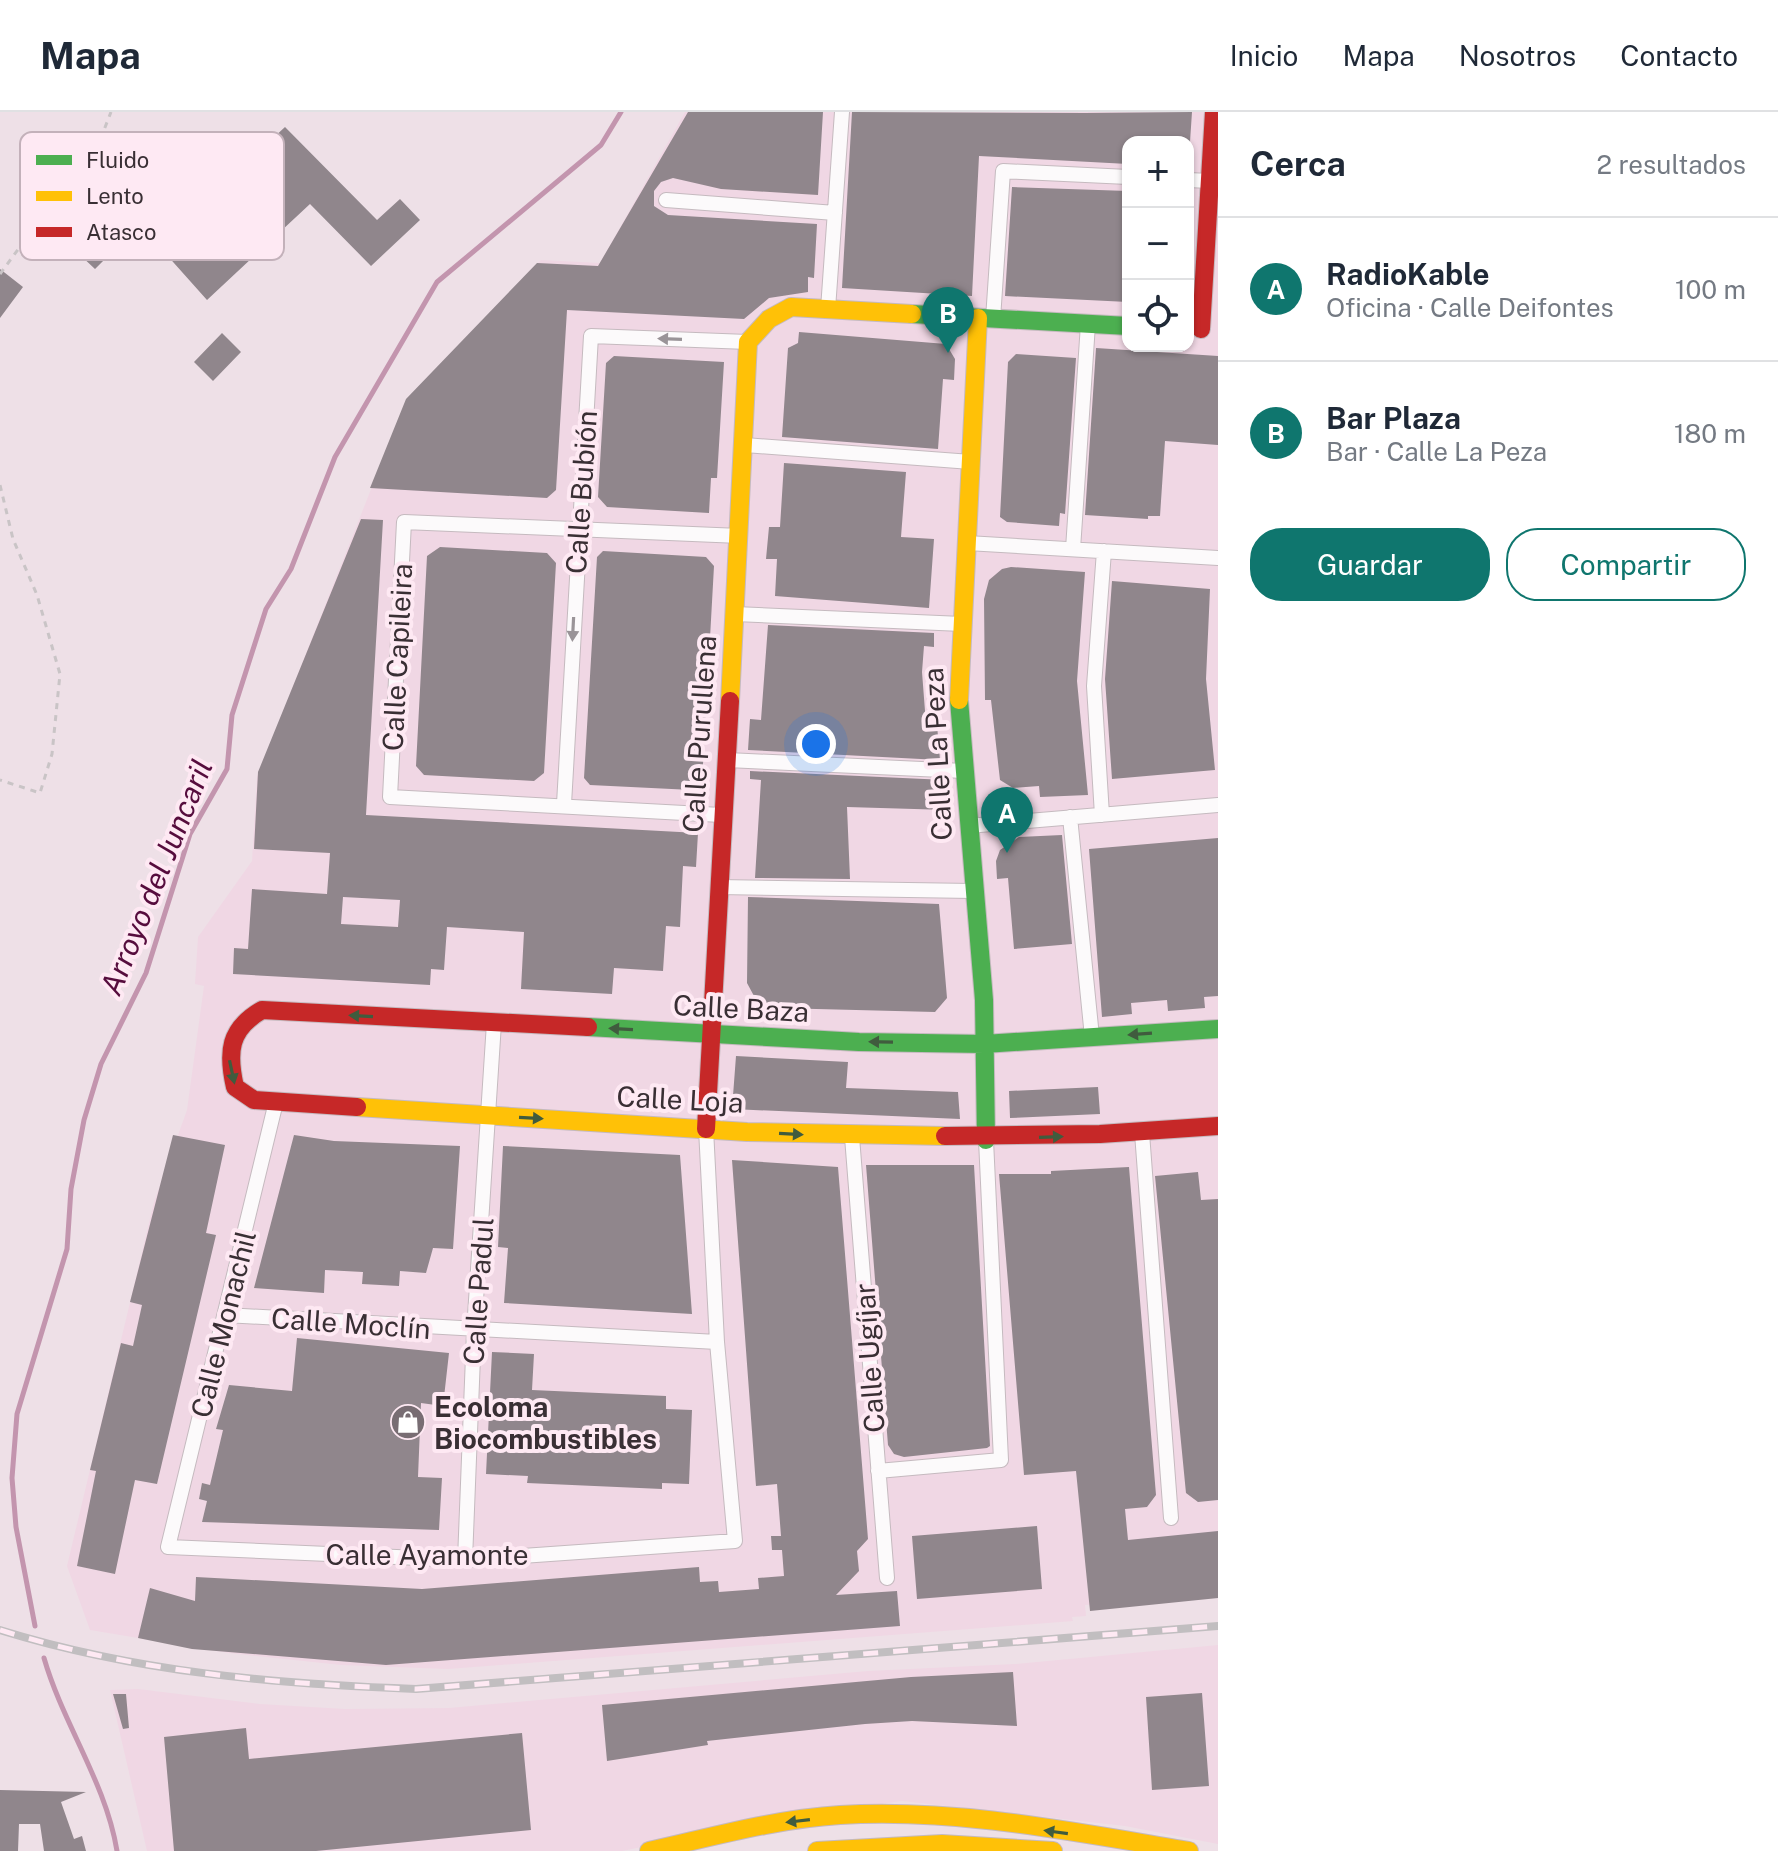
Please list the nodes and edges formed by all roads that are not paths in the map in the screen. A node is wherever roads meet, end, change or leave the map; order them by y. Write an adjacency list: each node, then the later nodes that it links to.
1 (842, 112): 7 (street)
2 (1214, 112): 5 (main road)
3 (1122, 177): 9 (street)
4 (1194, 180): 5 (street)
5 (1210, 181): 12 (main road)
6 (666, 200): 7 (street)
7 (835, 213): 8 (street)
8 (828, 309): 9 (main road); 13 (main road)
9 (985, 318): 10 (main road); 15 (main road, Calle La Peza)
10 (1088, 324): 11 (main road); 19 (street)
11 (1122, 326)
12 (1202, 330)
13 (748, 342): 14 (main road, Calle Purullena); 16 (street, Calle Bubión, one-way to 16)
14 (745, 445): 15 (street); 17 (main road, Calle Purullena)
15 (971, 462): 18 (main road, Calle La Peza)
16 (578, 530): 17 (street, Calle Capileira); 26 (street, Calle Bubión, one-way to 26); 26 (street, Calle Capileira)
17 (740, 536): 22 (main road, Calle Purullena)
18 (967, 543): 19 (street); 23 (main road, Calle La Peza)
19 (1073, 549): 20 (street)
20 (1104, 551): 21 (street); 29 (street)
21 (1218, 558)
22 (735, 614): 23 (street); 24 (main road, Calle Purullena)
23 (962, 624): 25 (main road, Calle La Peza)
24 (727, 760): 25 (street); 28 (main road, Calle Purullena)
25 (964, 771): 31 (main road, Calle La Peza)
26 (564, 804): 28 (street, Calle Capileira)
27 (1218, 805): 29 (street)
28 (721, 815): 32 (main road, Calle Purullena)
29 (1102, 815): 30 (street)
30 (1070, 817): 31 (street); 38 (street)
31 (968, 826): 33 (main road, Calle La Peza)
32 (718, 887): 33 (street); 37 (main road, Calle Purullena)
33 (973, 891): 39 (main road, Calle La Peza)
34 (262, 1010): 35 (main road, Calle Baza, one-way to 34); 40 (main road, Calle Loja, one-way to 40)
35 (494, 1023): 37 (main road, Calle Baza, one-way to 35); 41 (street, Calle Padul)
36 (1218, 1029): 38 (main road, Calle Baza, one-way to 38)
37 (711, 1034): 39 (main road, Calle Baza, one-way to 37); 43 (main road, Calle Purullena)
38 (1092, 1037): 39 (main road, Calle Baza)
39 (984, 1044): 46 (main road, Calle La Peza)
40 (276, 1102): 41 (main road, Calle Loja); 47 (street, Calle Monachil)
41 (489, 1116): 43 (main road, Calle Loja, one-way to 43); 48 (street, Calle Padul)
42 (1218, 1126): 44 (main road, Calle Loja)
43 (706, 1129): 45 (main road, Calle Loja, one-way to 45); 49 (street)
44 (1142, 1133): 46 (main road, Calle Loja, one-way to 44); 51 (street)
45 (852, 1137): 46 (main road, Calle Loja); 50 (street, Calle Ugíjar)
46 (986, 1140): 50 (street)
47 (225, 1315): 48 (street, Calle Moclín); 52 (street, Calle Monachil)
48 (474, 1331): 49 (street, Calle Moclín); 53 (street, Calle Padul)
49 (717, 1342): 53 (street, Calle Ayamonte)
50 (878, 1471): 54 (street, Calle Ugíjar)
51 (1171, 1518)
52 (168, 1547): 53 (street, Calle Ayamonte)
53 (465, 1560)
54 (887, 1578)
55 (649, 1851): 58 (main road, one-way to 55)
56 (817, 1851): 57 (main road)
57 (1053, 1851)
58 (1189, 1851)

